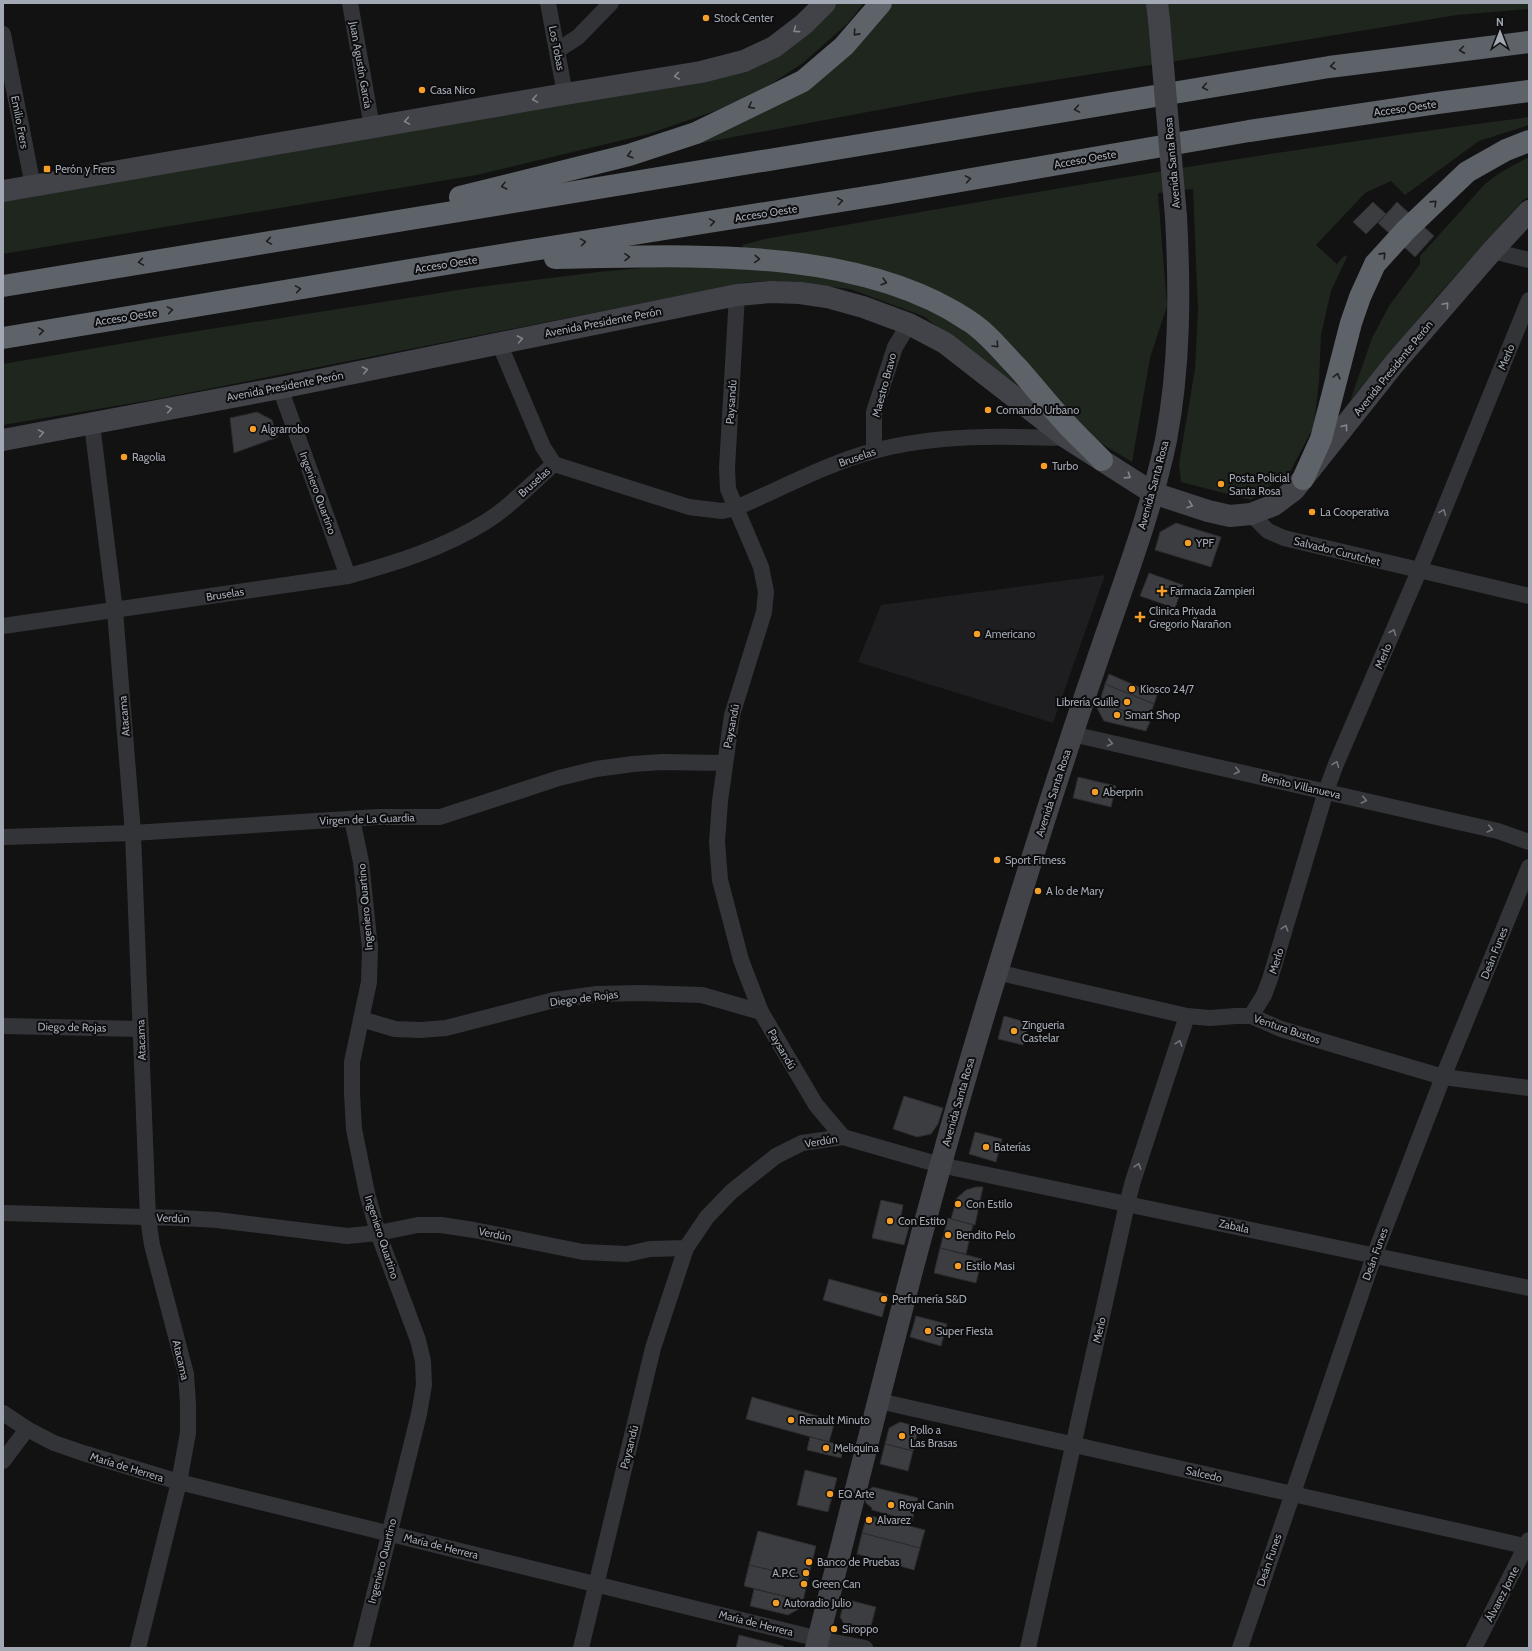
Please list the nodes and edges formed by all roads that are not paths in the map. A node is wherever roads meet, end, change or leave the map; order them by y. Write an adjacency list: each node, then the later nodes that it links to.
1 (350, 3): 12 (street, Juan Agustín García)
2 (548, 3): 9 (street, Los Tobas)
3 (611, 3): 9 (street)
4 (825, 3): 11 (street, one-way to 11)
5 (881, 3): 17 (highway, one-way to 17)
6 (1158, 12): 35 (street, Avenida Santa Rosa, bridge)
7 (3, 34): 14 (street, Emilio Frers)
8 (1529, 42): 17 (highway, one-way to 17)
9 (558, 50): 11 (street, Los Tobas)
10 (1529, 91): 19 (highway, Acceso Oeste, one-way to 10)
11 (565, 94): 12 (street, one-way to 12)
12 (372, 127): 14 (street)
13 (1529, 141): 34 (highway, one-way to 13)
14 (33, 186): 15 (street)
15 (3, 191)
16 (1529, 211): 18 (street, Avenida Presidente Perón)
17 (308, 234): 21 (highway, one-way to 21)
18 (1492, 251): 20 (street); 34 (street, Avenida Presidente Perón, one-way to 18)
19 (476, 259): 25 (highway, Acceso Oeste, one-way to 19); 32 (highway, one-way to 32)
20 (1529, 260)
21 (3, 286)
22 (737, 296): 24 (street, Avenida Presidente Perón); 26 (street, Avenida Presidente Perón, one-way to 22); 36 (street, Paysandú)
23 (1529, 300): 38 (street, Merlo, one-way to 23)
24 (909, 324): 29 (street, Avenida Presidente Perón); 31 (street, Maestro Bravo)
25 (3, 338)
26 (499, 343): 27 (street, Avenida Presidente Perón, one-way to 26); 33 (street)
27 (280, 388): 28 (street, Avenida Presidente Perón, one-way to 27); 39 (street, Ingeniero Quartino)
28 (92, 424): 30 (street, Avenida Presidente Perón, one-way to 28); 41 (street, Atacama)
29 (1067, 438): 31 (street, Bruselas); 32 (street, Avenida Presidente Perón)
30 (3, 440)
31 (874, 450): 36 (street, Bruselas)
32 (1102, 460): 35 (street, Avenida Presidente Perón, one-way to 35)
33 (554, 464): 36 (street, Bruselas); 39 (street, Bruselas)
34 (1304, 479): 37 (street, Avenida Presidente Perón)
35 (1153, 493): 37 (street, one-way to 37); 43 (street, Avenida Santa Rosa)
36 (736, 508): 44 (street, Paysandú)
37 (1250, 514): 38 (street, Salvador Curutchet)
38 (1419, 571): 40 (street, Salvador Curutchet); 45 (street, Merlo, one-way to 38)
39 (348, 576): 41 (street, Bruselas)
40 (1529, 596)
41 (115, 611): 42 (street, Bruselas); 47 (street, Atacama)
42 (3, 626)
43 (1072, 734): 45 (street, Benito Villanueva, one-way to 45); 51 (street, Avenida Santa Rosa)
44 (724, 763): 46 (street, Virgen de La Guardia); 52 (street, Paysandú)
45 (1326, 791): 49 (street, Benito Villanueva, one-way to 49); 54 (street, Merlo, one-way to 45)
46 (352, 819): 47 (street, Virgen de La Guardia); 55 (street, Ingeniero Quartino)
47 (133, 833): 48 (street, Virgen de La Guardia); 57 (street, Atacama)
48 (3, 837)
49 (1529, 842)
50 (1529, 867): 58 (street, Deán Funes)
51 (996, 972): 53 (street, Ventura Bustos); 61 (street, Avenida Santa Rosa)
52 (761, 1012): 55 (street, Diego de Rojas); 60 (street, Paysandú)
53 (1187, 1016): 54 (street, Ventura Bustos); 62 (street, Merlo, one-way to 53)
54 (1251, 1016): 58 (street, Ventura Bustos)
55 (361, 1019): 65 (street, Ingeniero Quartino)
56 (3, 1026): 57 (street, Diego de Rojas)
57 (141, 1029): 64 (street, Atacama)
58 (1443, 1077): 59 (street, Ventura Bustos); 67 (street, Deán Funes)
59 (1529, 1088)
60 (843, 1137): 61 (street, Verdún); 66 (street, Verdún)
61 (940, 1165): 62 (street, Zabala); 69 (street, Avenida Santa Rosa)
62 (1127, 1204): 67 (street, Zabala); 72 (street, Merlo)
63 (3, 1213): 64 (street, Verdún)
64 (148, 1218): 65 (street, Verdún); 74 (street, Atacama)
65 (378, 1233): 66 (street, Verdún); 76 (street, Ingeniero Quartino)
66 (686, 1248): 78 (street, Paysandú)
67 (1374, 1256): 68 (street, Zabala); 75 (street, Deán Funes)
68 (1529, 1288)
69 (879, 1401): 72 (street, Salcedo); 79 (street, Avenida Santa Rosa)
70 (3, 1413): 71 (street, María de Herrera)
71 (27, 1429): 73 (street); 74 (street, María de Herrera)
72 (1072, 1444): 75 (street, Salcedo); 84 (street, Merlo)
73 (3, 1461)
74 (179, 1482): 76 (street, María de Herrera); 80 (street, Atacama)
75 (1292, 1493): 77 (street, Salcedo); 85 (street, Deán Funes)
76 (388, 1532): 78 (street, María de Herrera); 81 (street, Ingeniero Quartino)
77 (1528, 1544): 86 (street, Álvarez Jonte)
78 (596, 1585): 79 (street, María de Herrera); 82 (street, Paysandú)
79 (818, 1643): 83 (street, María de Herrera)
80 (138, 1648)
81 (361, 1648)
82 (581, 1648)
83 (865, 1648)
84 (1028, 1648)
85 (1240, 1648)
86 (1474, 1648)

